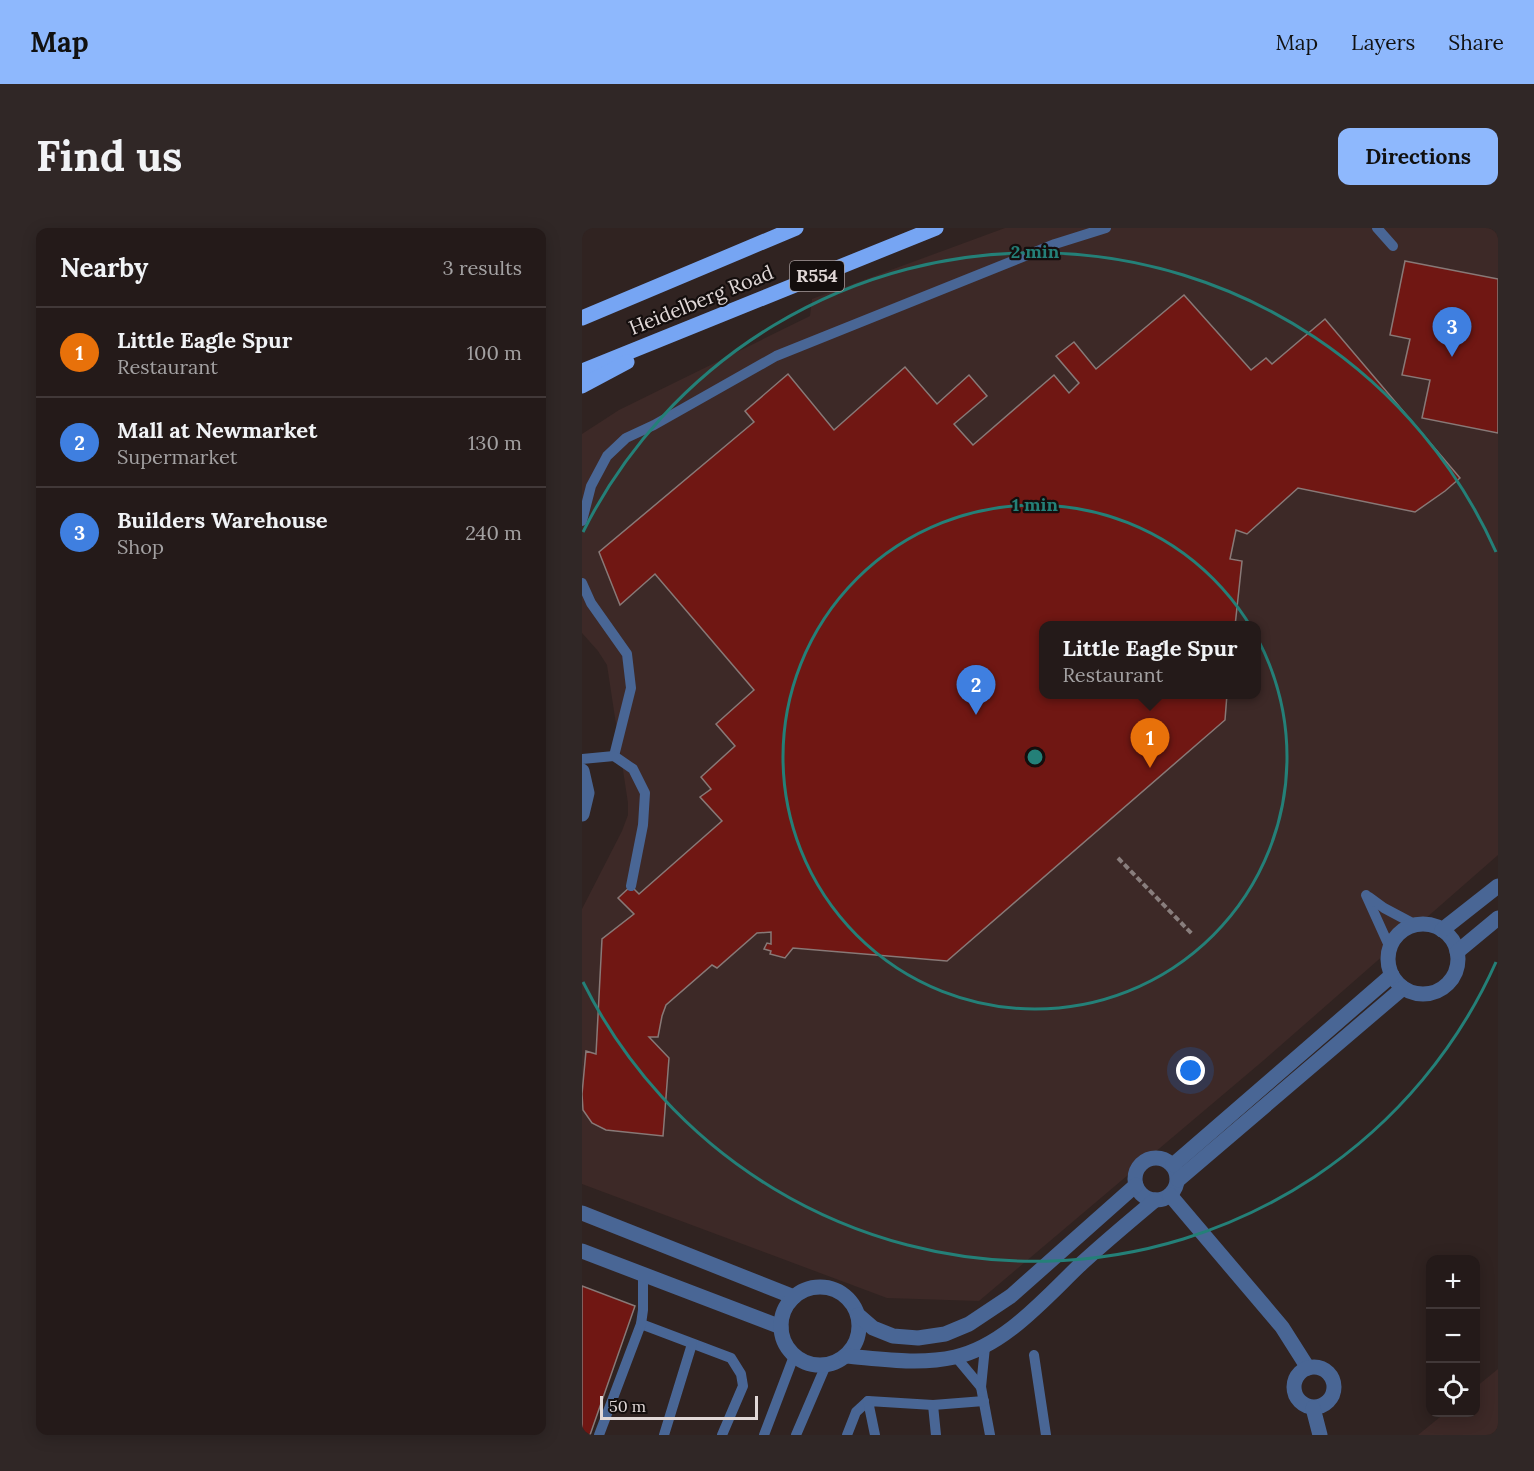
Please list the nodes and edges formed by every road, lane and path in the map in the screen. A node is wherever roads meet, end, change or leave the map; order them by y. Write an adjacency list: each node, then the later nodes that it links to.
1 (795, 228): 6 (main road, Heidelberg Road / R554)
2 (936, 228): 7 (main road, Heidelberg Road / R554)
3 (1106, 228): 10 (lane)
4 (1377, 228): 5 (lane)
5 (1393, 246)
6 (582, 318)
7 (698, 324): 8 (main road, Heidelberg Road / R554); 9 (main road)
8 (582, 371)
9 (582, 386)
10 (582, 520)
11 (582, 584): 12 (lane)
12 (614, 756): 13 (lane); 17 (lane)
13 (582, 759)
14 (582, 771): 15 (street)
15 (582, 814)
16 (1118, 858): 22 (path)
17 (631, 886)
18 (1498, 886): 21 (street)
19 (1498, 918): 24 (street)
20 (1416, 925): 21 (street); 23 (street); 23 (lane)
21 (1442, 930): 24 (street)
22 (1192, 934)
23 (1390, 948): 25 (street)
24 (1457, 952): 26 (street)
25 (1392, 975): 26 (street); 27 (street)
26 (1403, 988): 28 (street)
27 (1173, 1165): 28 (street); 29 (street)
28 (1178, 1180): 30 (street)
29 (1136, 1185): 31 (street); 36 (street)
30 (1170, 1195): 31 (street); 46 (street)
31 (1155, 1200): 40 (street)
32 (582, 1213): 35 (street)
33 (582, 1251): 34 (street)
34 (643, 1274): 37 (lane); 38 (street)
35 (794, 1297): 36 (street); 38 (street)
36 (858, 1315): 43 (street)
37 (641, 1324): 39 (lane); 52 (lane)
38 (781, 1327): 42 (street)
39 (692, 1344): 53 (lane); 54 (lane)
40 (985, 1347): 44 (street); 47 (lane)
41 (1034, 1355): 61 (lane)
42 (794, 1356): 45 (street); 55 (lane)
43 (846, 1356): 44 (street); 45 (street)
44 (956, 1357): 47 (lane)
45 (826, 1365): 56 (lane)
46 (1308, 1368): 51 (street); 51 (street)
47 (981, 1387): 49 (lane)
48 (868, 1401): 50 (lane); 57 (lane); 58 (lane)
49 (984, 1401): 50 (lane); 60 (lane)
50 (933, 1405): 59 (lane)
51 (1313, 1408): 62 (street)
52 (602, 1434)
53 (664, 1435)
54 (722, 1435)
55 (764, 1435)
56 (796, 1435)
57 (847, 1435)
58 (875, 1435)
59 (936, 1435)
60 (990, 1435)
61 (1046, 1435)
62 (1320, 1435)

